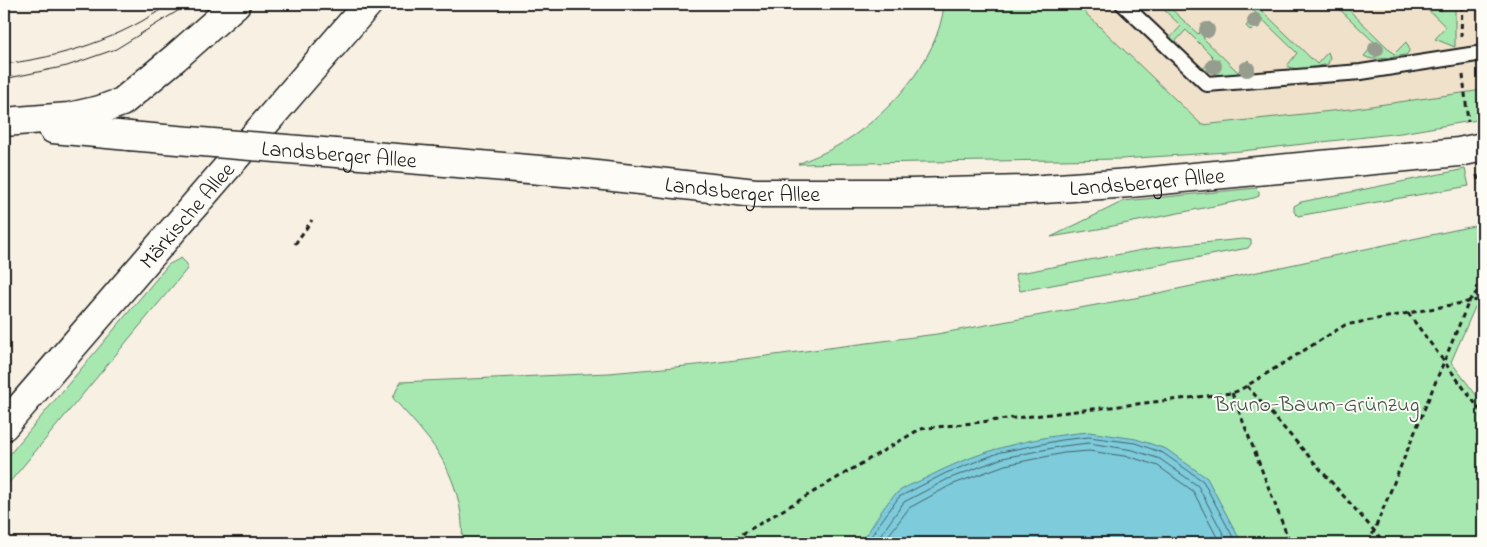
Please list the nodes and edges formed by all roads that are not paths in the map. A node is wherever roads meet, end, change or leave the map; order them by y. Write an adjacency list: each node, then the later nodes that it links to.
1 (236, 4): 5 (main road)
2 (368, 4): 7 (main road, Märkische Allee)
3 (1123, 4): 4 (lane)
4 (1483, 53)
5 (4, 123): 6 (main road, Landsberger Allee, bridge)
6 (1471, 150)
7 (4, 426)

